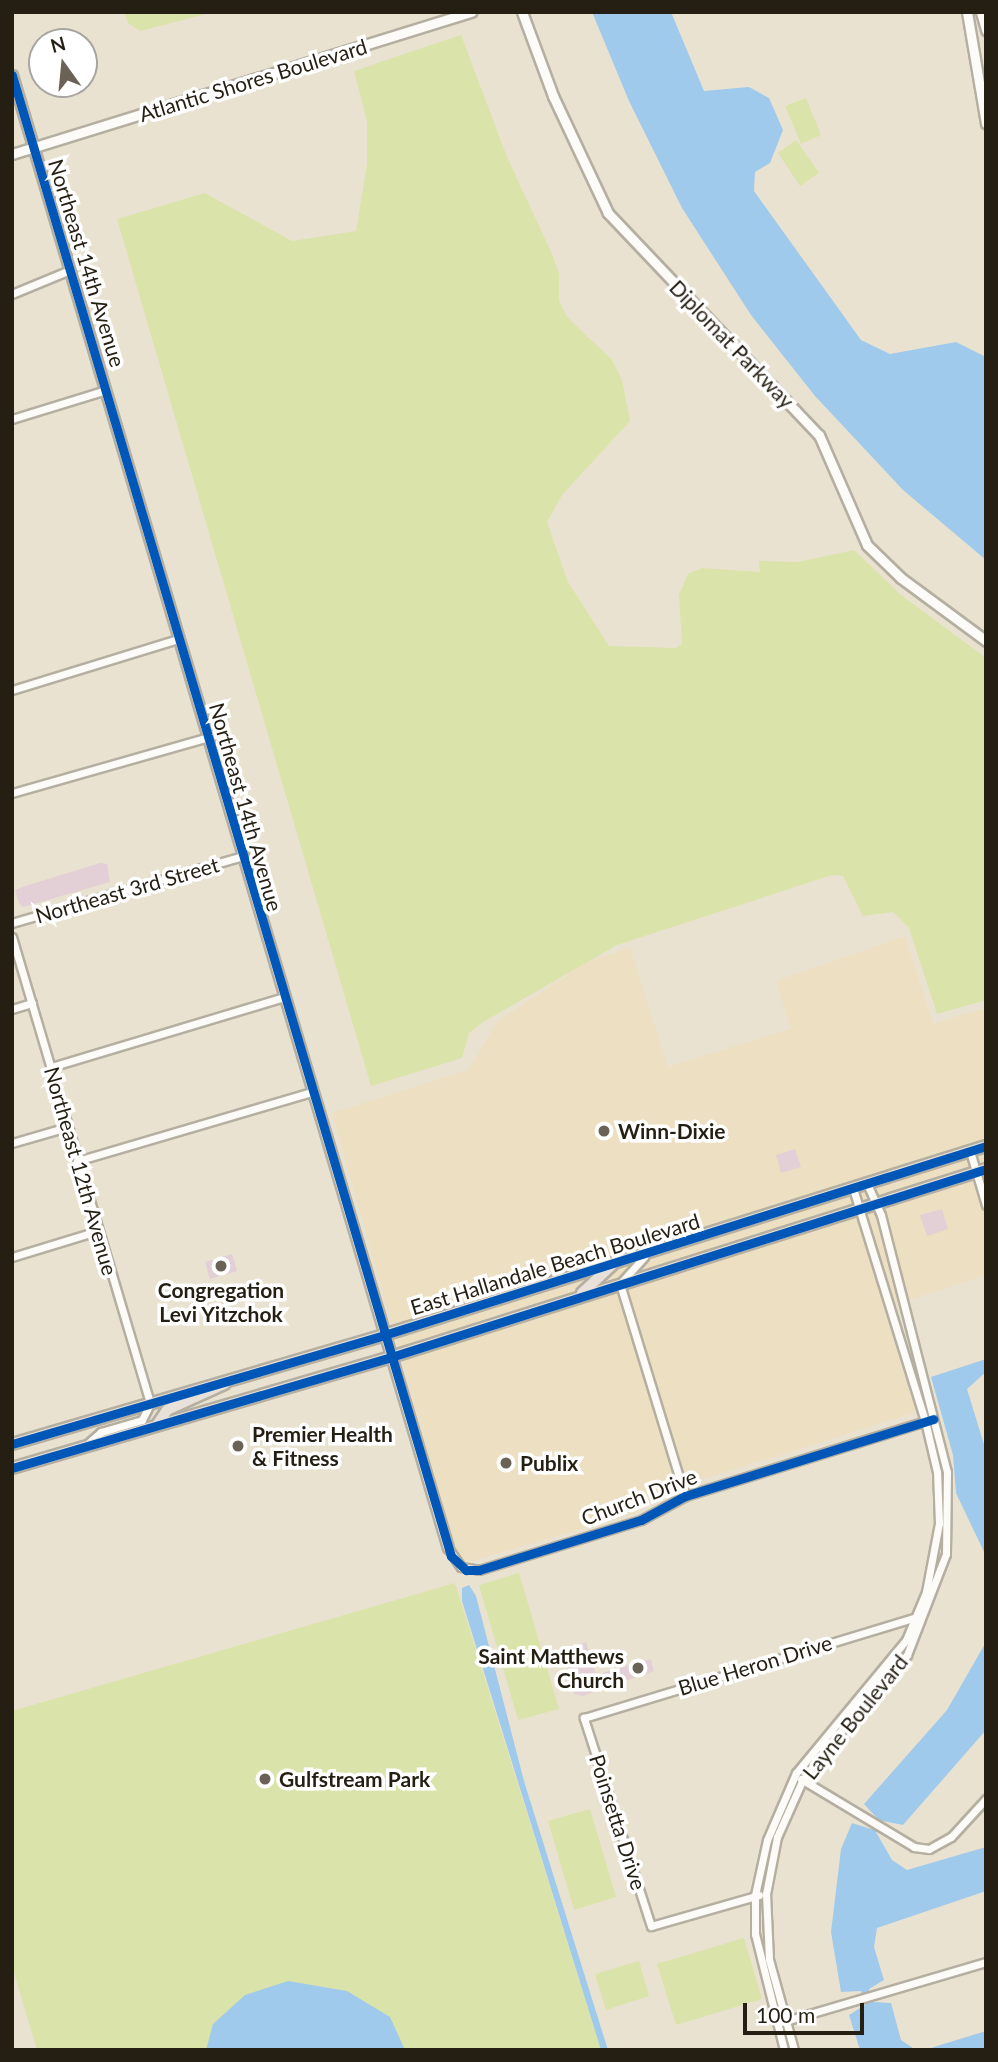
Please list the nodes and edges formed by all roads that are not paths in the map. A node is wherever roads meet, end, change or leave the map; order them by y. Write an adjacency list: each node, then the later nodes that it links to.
1 (472, 12): 10 (street, Atlantic Shores Boulevard)
2 (522, 12): 17 (street, Diplomat Parkway)
3 (967, 12): 6 (street)
4 (981, 12): 5 (street)
5 (986, 30)
6 (982, 63): 8 (street)
7 (12, 75): 10 (street, Northeast 14th Avenue)
8 (983, 75): 9 (street)
9 (986, 123)
10 (34, 147): 11 (street, Atlantic Shores Boulevard); 12 (street, Northeast 14th Avenue)
11 (12, 153)
12 (70, 270): 13 (street); 14 (street, Northeast 14th Avenue)
13 (12, 293)
14 (106, 390): 15 (street); 16 (street, Northeast 14th Avenue)
15 (12, 419)
16 (178, 639): 18 (street); 19 (street, Northeast 14th Avenue)
17 (986, 641)
18 (12, 690)
19 (208, 737): 20 (street); 21 (street, Northeast 14th Avenue)
20 (12, 793)
21 (242, 856): 22 (street, Northeast 3rd Street); 24 (street, Northeast 14th Avenue)
22 (12, 923)
23 (12, 937): 25 (street, Northeast 12th Avenue)
24 (284, 997): 27 (street); 28 (street, Northeast 14th Avenue)
25 (32, 1003): 26 (street); 27 (street, Northeast 12th Avenue)
26 (12, 1009)
27 (51, 1067): 29 (street, Northeast 12th Avenue)
28 (311, 1092): 33 (street); 46 (street, Northeast 14th Avenue)
29 (66, 1127): 30 (street); 33 (street, Northeast 12th Avenue)
30 (12, 1143)
31 (986, 1146): 32 (main road, East Hallandale Beach Boulevard)
32 (970, 1151): 34 (street); 35 (main road, East Hallandale Beach Boulevard)
33 (76, 1161): 40 (street, Northeast 12th Avenue)
34 (981, 1170): 37 (main road, East Hallandale Beach Boulevard); 38 (street)
35 (867, 1184): 36 (main road, East Hallandale Beach Boulevard); 37 (street, Layne Boulevard)
36 (853, 1189): 39 (street, Layne Boulevard); 41 (main road, East Hallandale Beach Boulevard)
37 (875, 1202): 39 (main road, East Hallandale Beach Boulevard); 50 (street, Layne Boulevard)
38 (986, 1205)
39 (859, 1207): 44 (main road, East Hallandale Beach Boulevard); 50 (street, Layne Boulevard)
40 (97, 1231): 42 (street); 49 (street, Northeast 12th Avenue)
41 (650, 1252): 43 (main road, East Hallandale Beach Boulevard); 44 (street)
42 (12, 1257)
43 (613, 1264): 45 (main road); 46 (main road, East Hallandale Beach Boulevard)
44 (620, 1284): 45 (main road, East Hallandale Beach Boulevard); 56 (street)
45 (574, 1299): 47 (main road, East Hallandale Beach Boulevard)
46 (384, 1335): 47 (street, Northeast 14th Avenue); 48 (main road, East Hallandale Beach Boulevard)
47 (391, 1357): 51 (main road, East Hallandale Beach Boulevard); 57 (street, Northeast 14th Avenue)
48 (226, 1382): 49 (main road, East Hallandale Beach Boulevard); 51 (main road)
49 (150, 1404): 52 (main road, East Hallandale Beach Boulevard); 53 (street)
50 (929, 1420): 55 (street, Layne Boulevard); 56 (street, Church Drive)
51 (157, 1425): 53 (main road, East Hallandale Beach Boulevard)
52 (12, 1444)
53 (82, 1448): 54 (main road, East Hallandale Beach Boulevard)
54 (12, 1468)
55 (943, 1495): 58 (street, Layne Boulevard); 59 (street, Layne Boulevard)
56 (685, 1496): 57 (street, Church Drive)
57 (448, 1548)
58 (927, 1614): 59 (street, Blue Heron Drive); 62 (street, Layne Boulevard)
59 (917, 1616): 60 (street, Blue Heron Drive); 61 (street, Layne Boulevard)
60 (584, 1718): 64 (street, Poinsetta Drive)
61 (796, 1773): 62 (street); 64 (street, Layne Boulevard)
62 (802, 1781): 63 (street); 65 (street, Layne Boulevard)
63 (985, 1801)
64 (755, 1895): 65 (street); 68 (street, Layne Boulevard)
65 (766, 1895): 67 (street, Layne Boulevard)
66 (986, 1962): 67 (street)
67 (786, 2021): 68 (street); 70 (street, Layne Boulevard)
68 (776, 2023): 69 (street, Layne Boulevard)
69 (784, 2050)
70 (794, 2050)

